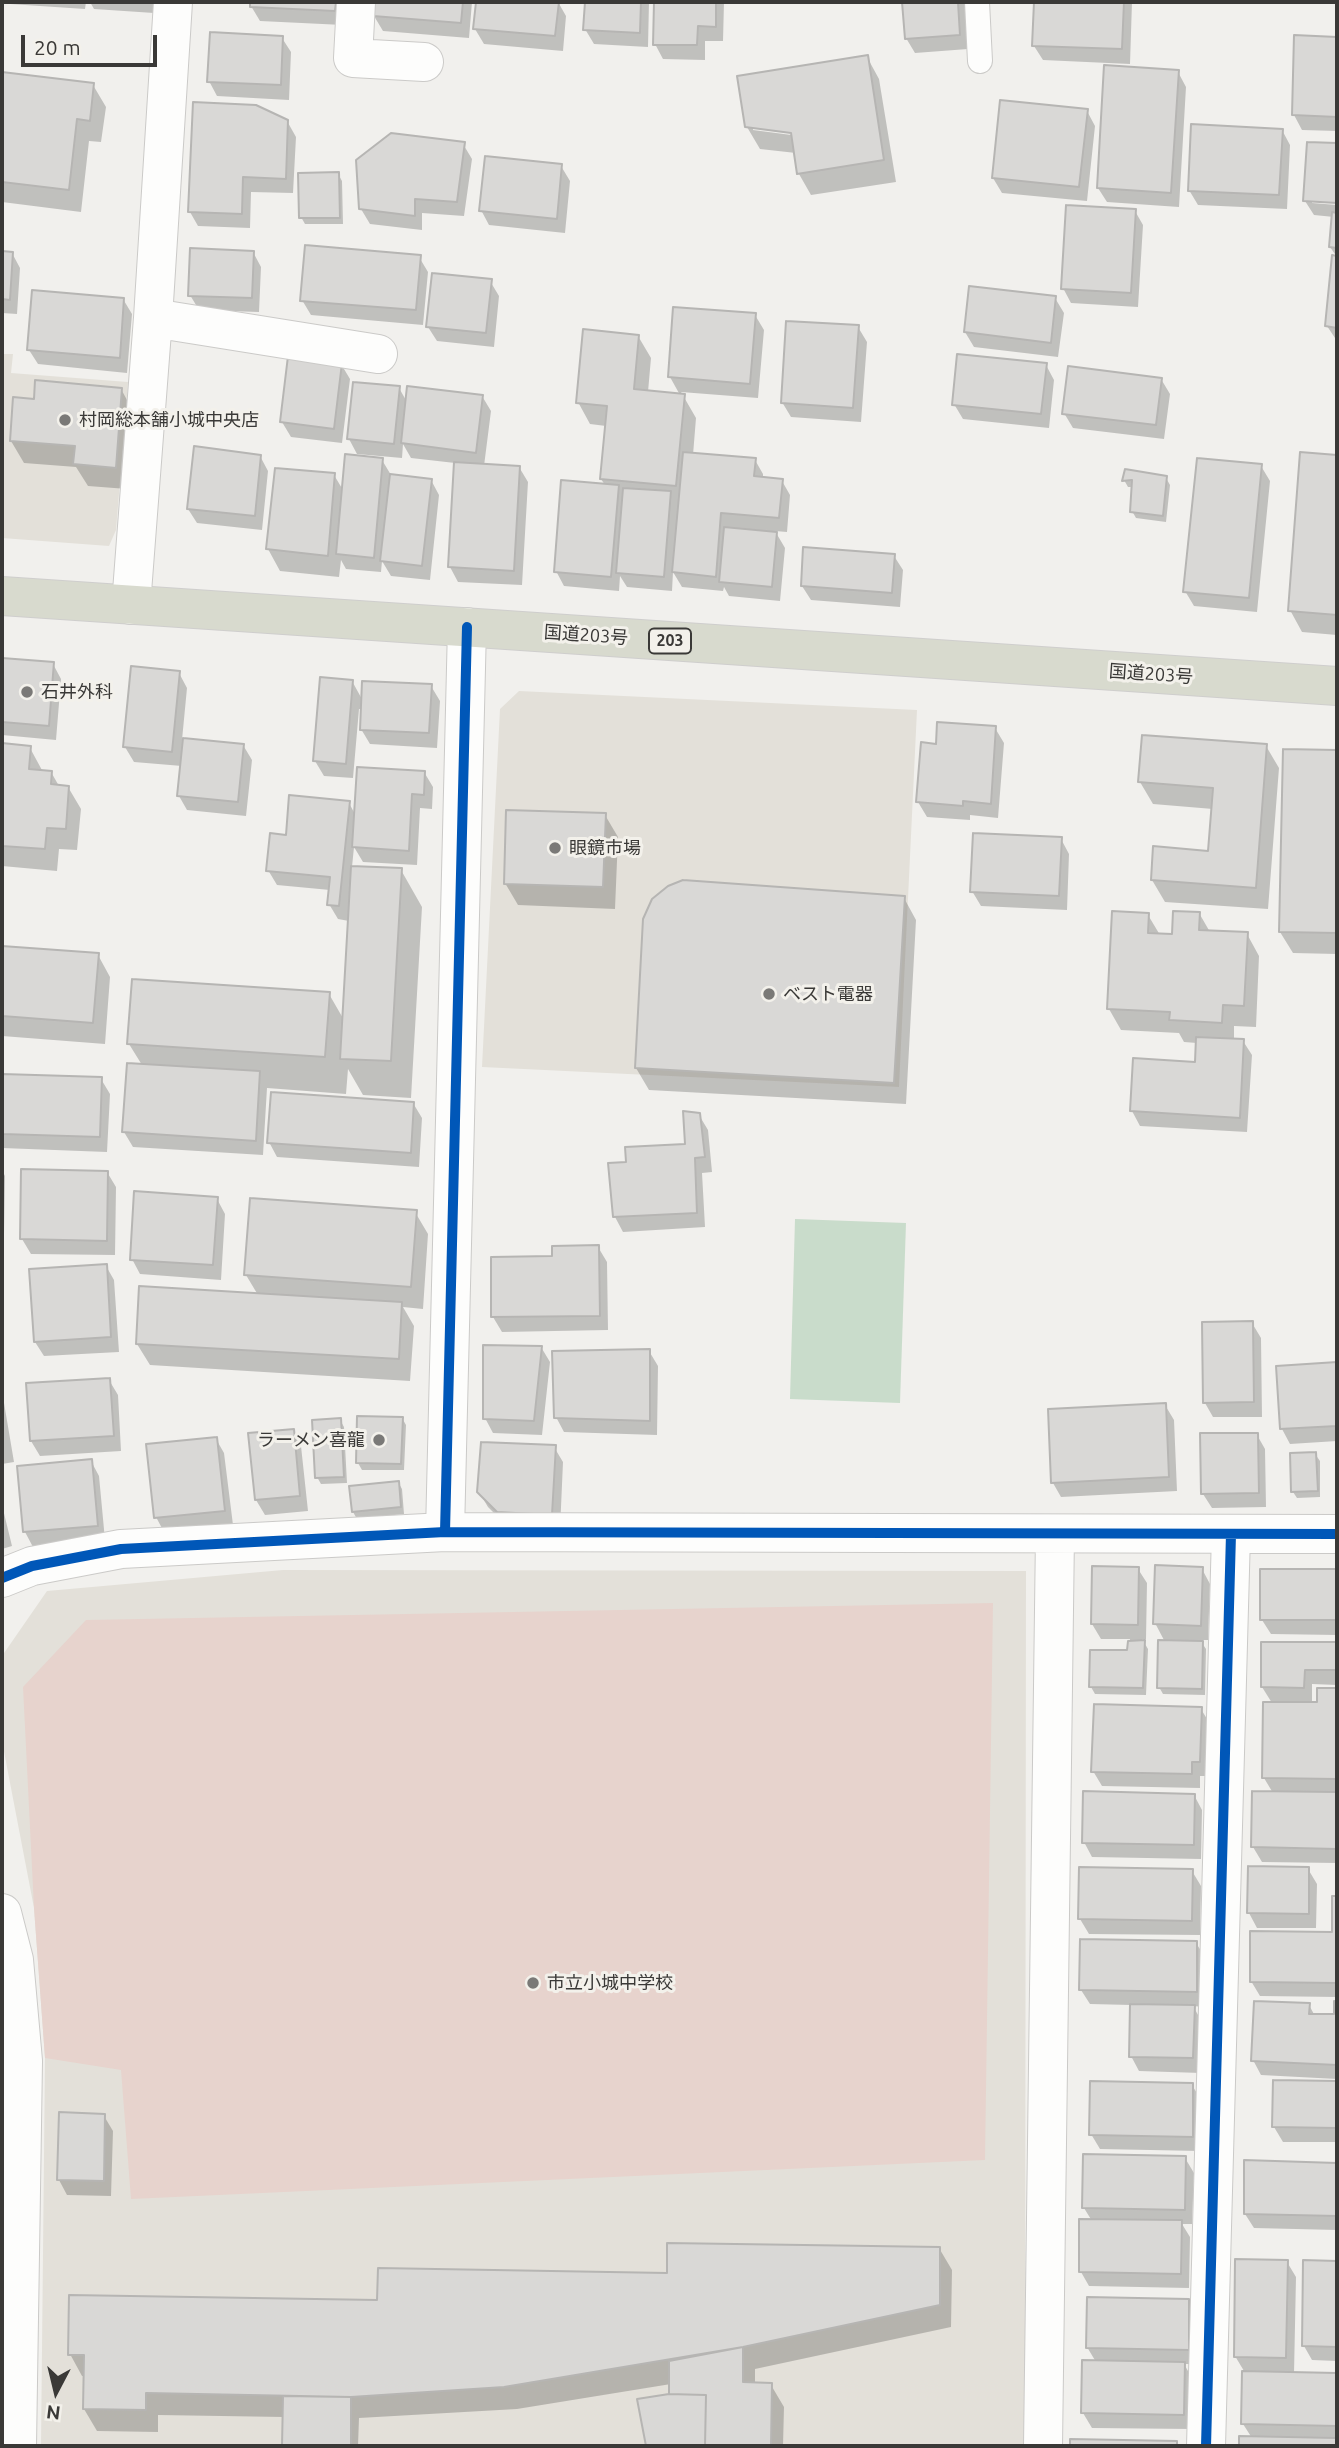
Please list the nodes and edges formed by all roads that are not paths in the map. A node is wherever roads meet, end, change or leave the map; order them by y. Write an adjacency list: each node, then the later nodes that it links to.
1 (173, 2): 6 (street)
2 (356, 2): 5 (street)
3 (977, 2): 4 (lane)
4 (980, 61)
5 (424, 62)
6 (153, 318): 7 (street); 9 (street)
7 (378, 354)
8 (2, 596): 9 (highway, 国道203号 / 203)
9 (131, 605): 10 (highway, 国道203号 / 203)
10 (467, 627): 11 (highway, 国道203号 / 203); 12 (street)
11 (1337, 686)
12 (444, 1532): 13 (street); 16 (street)
13 (1055, 1534): 14 (street); 19 (street)
14 (1231, 1534): 15 (street); 20 (street)
15 (1337, 1534)
16 (2, 1578)
17 (2, 1913): 18 (street)
18 (17, 2446)
19 (1043, 2446)
20 (1206, 2446)

